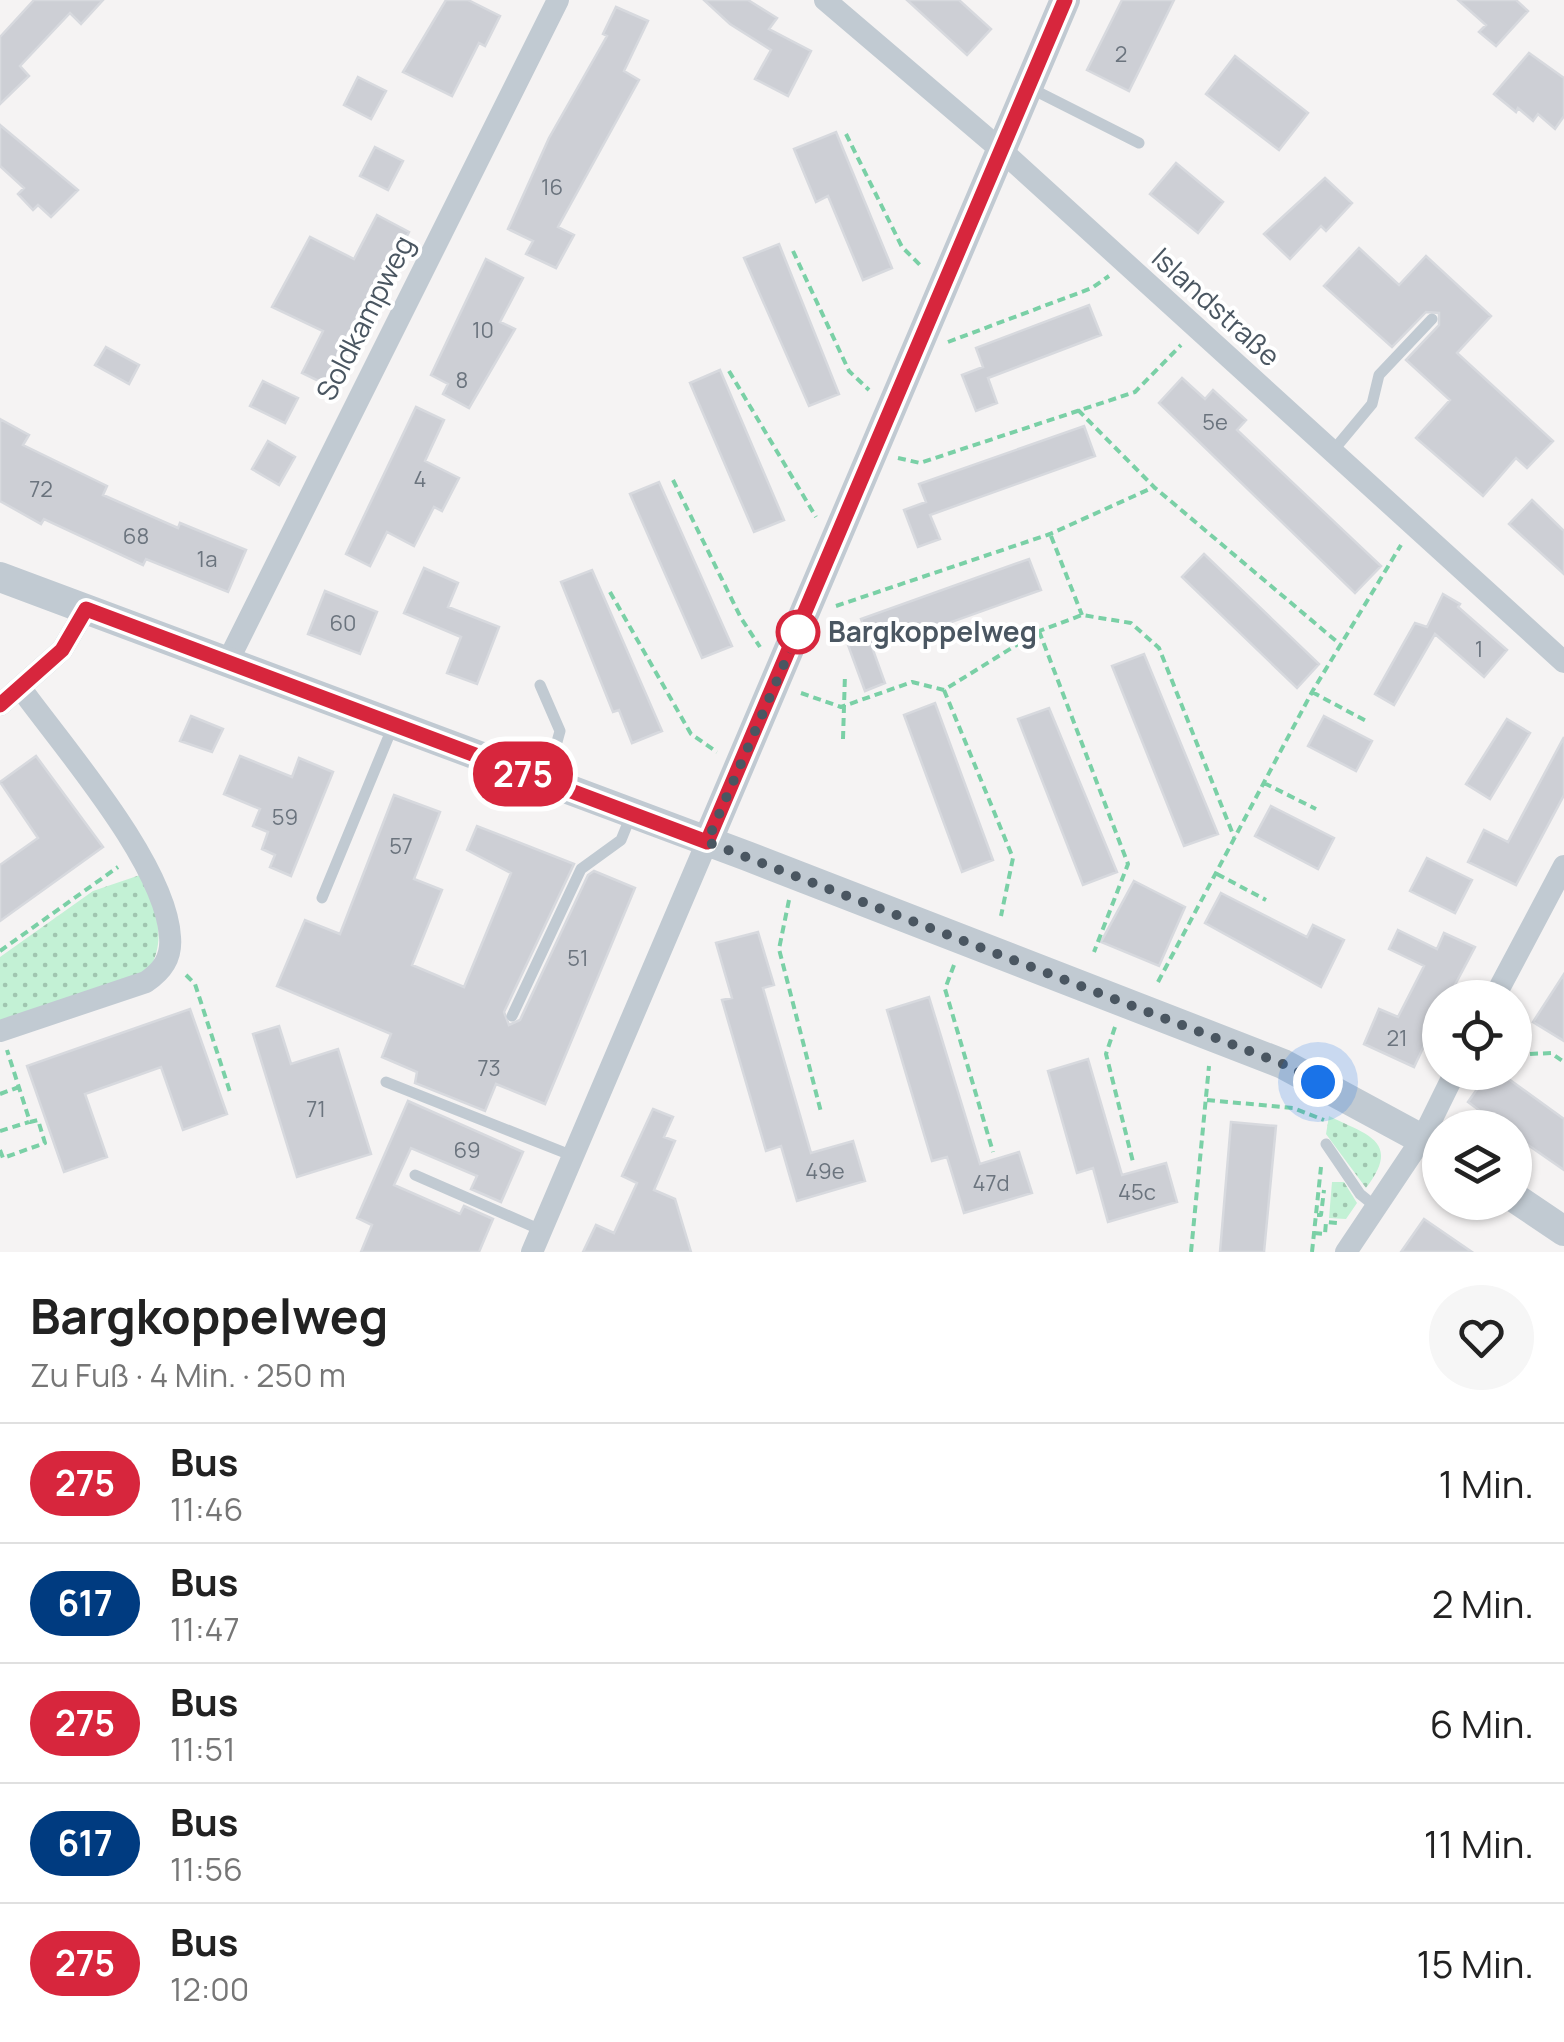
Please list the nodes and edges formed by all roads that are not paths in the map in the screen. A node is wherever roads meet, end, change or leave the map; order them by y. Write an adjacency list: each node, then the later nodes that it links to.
1 (558, 0): 12 (street, Soldkampweg)
2 (825, 0): 6 (street, Islandstraße)
3 (1065, 0): 4 (street)
4 (1028, 87): 5 (lane); 6 (street)
5 (1139, 143)
6 (1001, 150): 8 (street, Islandstraße); 19 (street)
7 (1432, 319): 8 (lane)
8 (1332, 452): 11 (street, Islandstraße)
9 (0, 577): 10 (street)
10 (86, 609): 12 (street); 14 (street)
11 (1564, 662)
12 (227, 663): 16 (street)
13 (540, 685): 17 (lane)
14 (22, 690): 15 (street); 24 (street)
15 (0, 705)
16 (393, 726): 17 (street); 21 (lane)
17 (546, 782): 18 (street)
18 (632, 813): 19 (street); 23 (lane)
19 (707, 842): 26 (street); 29 (street)
20 (1564, 866): 22 (street)
21 (322, 898)
22 (1504, 980)
23 (512, 1016)
24 (0, 1031)
25 (386, 1082): 29 (lane)
26 (1422, 1138)
27 (1324, 1143): 31 (lane)
28 (1422, 1153): 31 (street)
29 (573, 1156): 33 (street)
30 (415, 1175): 33 (lane)
31 (1376, 1207): 36 (street)
32 (1532, 1209): 34 (street)
33 (541, 1230): 35 (street)
34 (1564, 1231)
35 (532, 1252)
36 (1346, 1252)

